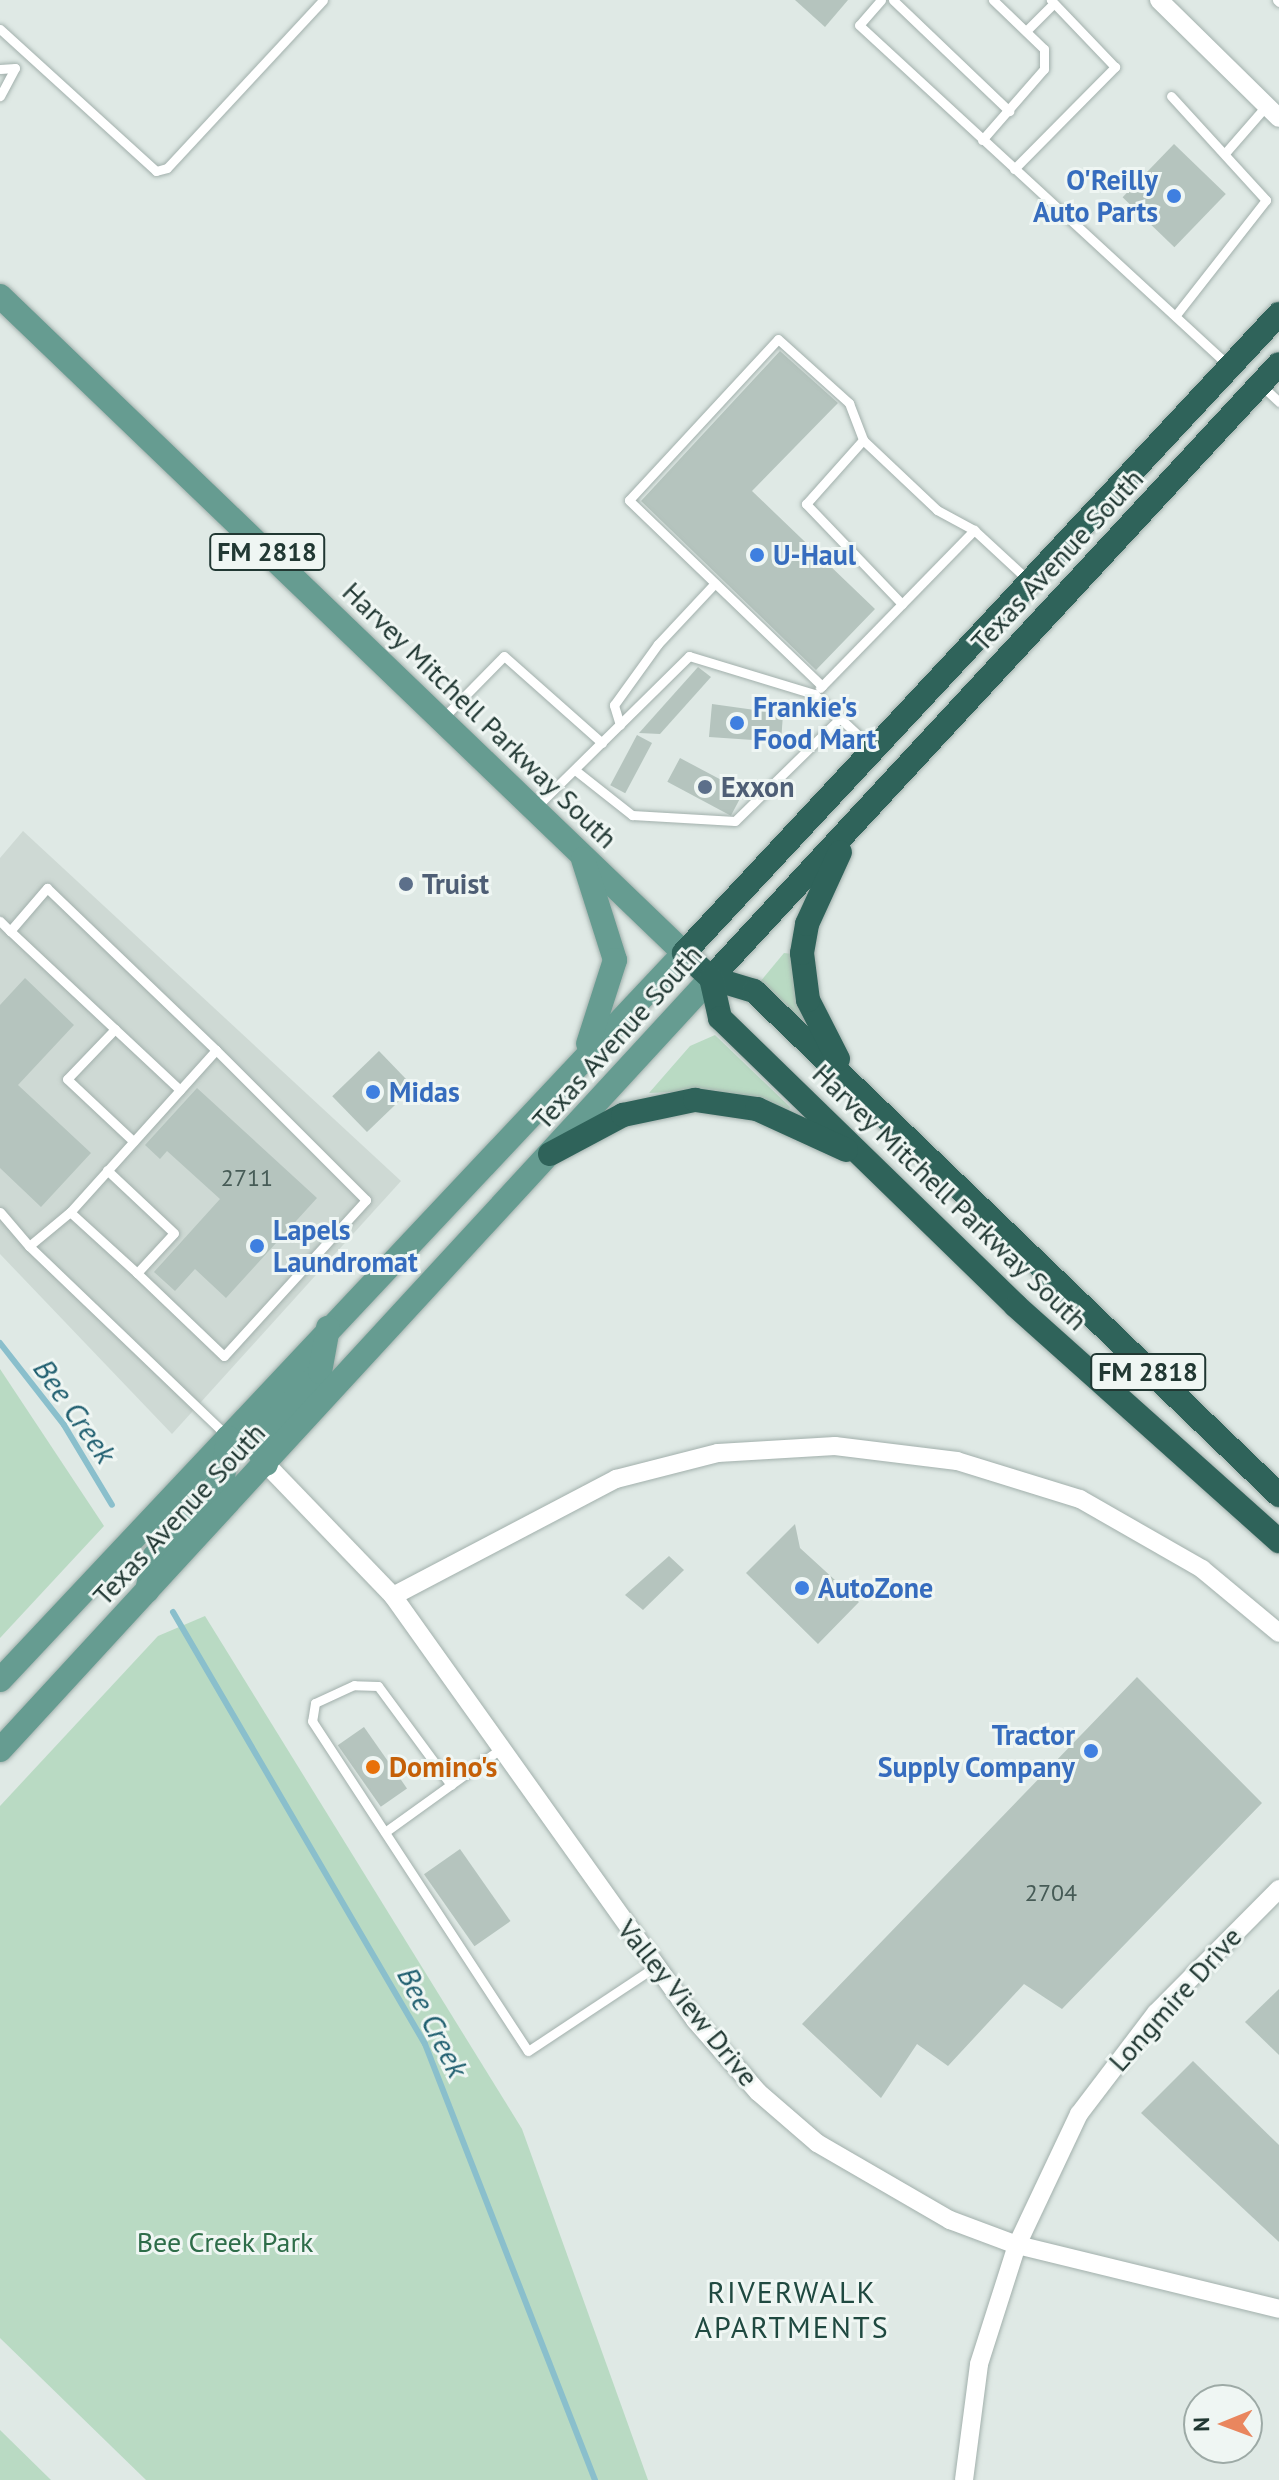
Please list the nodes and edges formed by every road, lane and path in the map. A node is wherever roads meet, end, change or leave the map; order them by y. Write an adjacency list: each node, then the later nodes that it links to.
1 (323, 0): 9 (lane)
2 (881, 0): 16 (lane)
3 (893, 0): 14 (lane)
4 (993, 0): 8 (lane)
5 (1159, 0): 15 (street)
6 (1051, 3): 8 (lane); 18 (lane)
7 (0, 29): 9 (lane)
8 (1026, 31): 14 (lane)
9 (27, 55): 10 (lane)
10 (15, 68): 11 (lane); 12 (lane)
11 (0, 69)
12 (0, 96)
13 (1171, 96): 17 (lane)
14 (1009, 111): 16 (lane)
15 (1272, 112): 17 (lane)
16 (982, 140): 18 (lane)
17 (1226, 152): 21 (lane)
18 (1014, 169): 21 (lane)
19 (0, 296): 34 (main road, Harvey Mitchell Parkway South / FM 2818)
20 (1279, 314): 23 (highway, Texas Avenue South)
21 (1175, 316): 23 (lane)
22 (1279, 364): 24 (highway, Texas Avenue South)
23 (1231, 367): 29 (highway, Texas Avenue South)
24 (1260, 385): 25 (lane); 40 (highway, Texas Avenue South)
25 (1279, 402)
26 (863, 440): 27 (lane); 28 (lane); 30 (lane)
27 (974, 530): 29 (lane); 30 (lane)
28 (715, 583): 31 (lane); 35 (lane)
29 (1032, 583): 37 (highway, Texas Avenue South)
30 (902, 604): 31 (lane)
31 (822, 686): 32 (lane)
32 (814, 694): 33 (lane); 35 (lane)
33 (840, 718): 37 (lane); 38 (lane)
34 (442, 719): 36 (lane); 39 (main road, Harvey Mitchell Parkway South / FM 2818)
35 (620, 725): 36 (lane)
36 (602, 743): 38 (lane)
37 (875, 751): 44 (highway, Texas Avenue South)
38 (575, 770): 39 (lane)
39 (536, 807): 41 (main road, Harvey Mitchell Parkway South / FM 2818)
40 (856, 821): 45 (highway, Texas Avenue South); 50 (highway)
41 (581, 853): 44 (main road, Harvey Mitchell Parkway South / FM 2818); 48 (main road)
42 (0, 921): 43 (lane)
43 (10, 931): 46 (lane); 47 (lane)
44 (684, 953): 45 (highway, Harvey Mitchell Parkway South / FM 2818); 48 (main road, Texas Avenue South)
45 (711, 978): 50 (highway, Harvey Mitchell Parkway South / FM 2818); 52 (main road, Texas Avenue South); 53 (highway, Harvey Mitchell Parkway South / FM 2818)
46 (115, 1029): 49 (lane); 51 (lane)
47 (216, 1050): 49 (lane); 58 (lane)
48 (582, 1059): 59 (main road, Texas Avenue South)
49 (180, 1090): 51 (lane)
50 (859, 1091): 62 (highway, Harvey Mitchell Parkway South / FM 2818)
51 (133, 1141): 54 (lane)
52 (550, 1154): 53 (highway); 61 (main road, Texas Avenue South)
53 (864, 1158): 63 (highway, Harvey Mitchell Parkway South / FM 2818)
54 (107, 1170): 56 (lane); 58 (lane)
55 (0, 1212): 57 (lane)
56 (70, 1212): 57 (lane); 58 (lane)
57 (29, 1246): 60 (lane)
58 (137, 1273)
59 (328, 1328): 60 (main road, Texas Avenue South); 61 (main road)
60 (228, 1437): 64 (main road); 67 (main road, Texas Avenue South)
61 (266, 1464): 64 (main road, Texas Avenue South); 65 (street, Valley View Drive)
62 (1279, 1495)
63 (1279, 1541)
64 (146, 1594): 69 (main road, Texas Avenue South)
65 (393, 1596): 66 (street); 68 (street, Valley View Drive)
66 (1279, 1633)
67 (0, 1680)
68 (505, 1747): 70 (lane); 73 (street, Valley View Drive)
69 (0, 1750)
70 (451, 1785): 71 (lane); 71 (lane)
71 (385, 1832): 73 (lane)
72 (1279, 1889): 74 (street, Longmire Drive)
73 (655, 1967): 74 (street, Valley View Drive)
74 (1017, 2245): 75 (street, Valley View Drive); 76 (street, Longmire Drive)
75 (1279, 2309)
76 (964, 2480)

